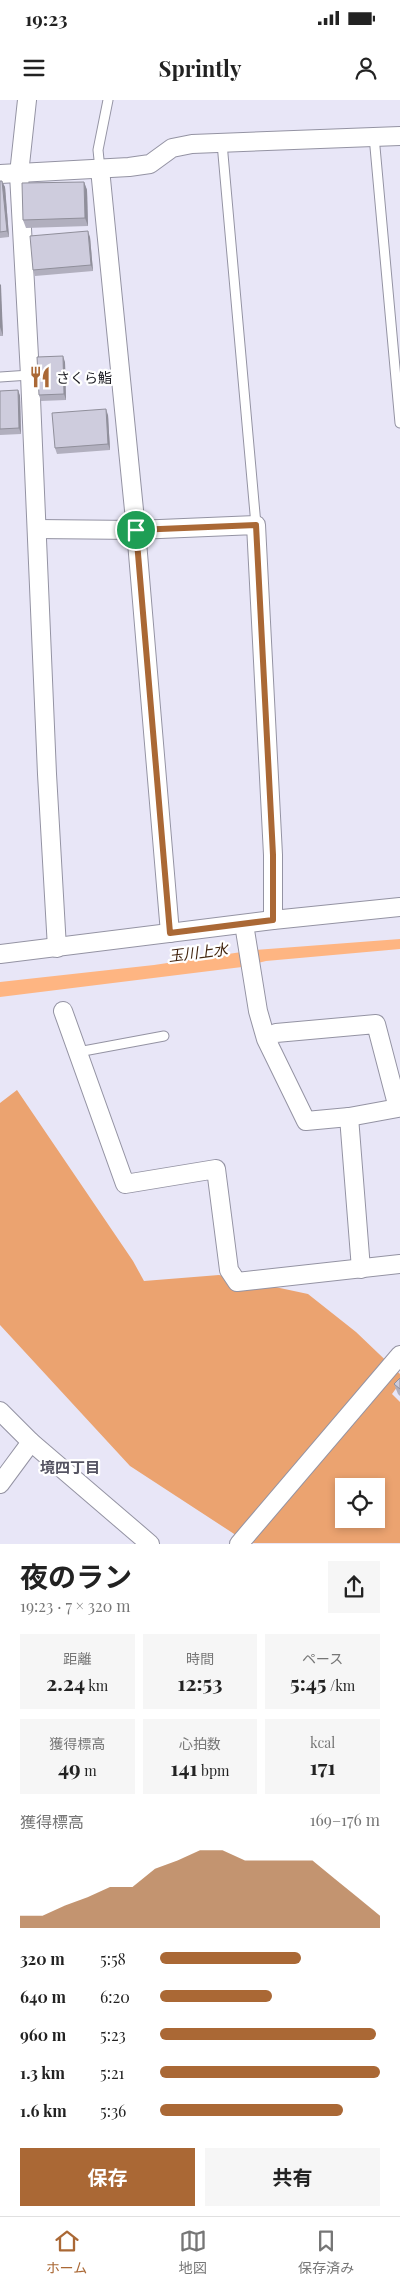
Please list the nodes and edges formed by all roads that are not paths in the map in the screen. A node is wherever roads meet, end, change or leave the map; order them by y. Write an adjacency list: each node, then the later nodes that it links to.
1 (27, 100): 8 (street)
2 (108, 100): 6 (lane)
3 (374, 136): 4 (street); 5 (street); 11 (lane)
4 (400, 136)
5 (222, 143): 6 (street); 13 (lane)
6 (100, 169): 8 (street); 15 (street)
7 (0, 174): 8 (street)
8 (19, 174): 9 (street)
9 (30, 375): 10 (lane); 14 (street)
10 (0, 377)
11 (398, 379): 12 (lane)
12 (400, 424)
13 (256, 525): 15 (street); 17 (street)
14 (37, 529): 15 (street); 20 (street)
15 (136, 530): 19 (street)
16 (400, 908): 17 (street)
17 (273, 920): 18 (street)
18 (244, 924): 19 (street); 24 (street)
19 (170, 933): 20 (street)
20 (57, 948): 21 (street)
21 (0, 954)
22 (63, 1011): 25 (street)
23 (164, 1036): 25 (lane)
24 (266, 1039): 26 (street); 26 (street)
25 (78, 1052): 28 (street)
26 (349, 1117): 28 (street)
27 (400, 1264): 28 (street)
28 (361, 1269)
29 (400, 1355): 34 (street)
30 (0, 1411): 31 (street)
31 (30, 1442): 32 (street); 33 (street)
32 (0, 1484)
33 (150, 1544)
34 (240, 1544)

